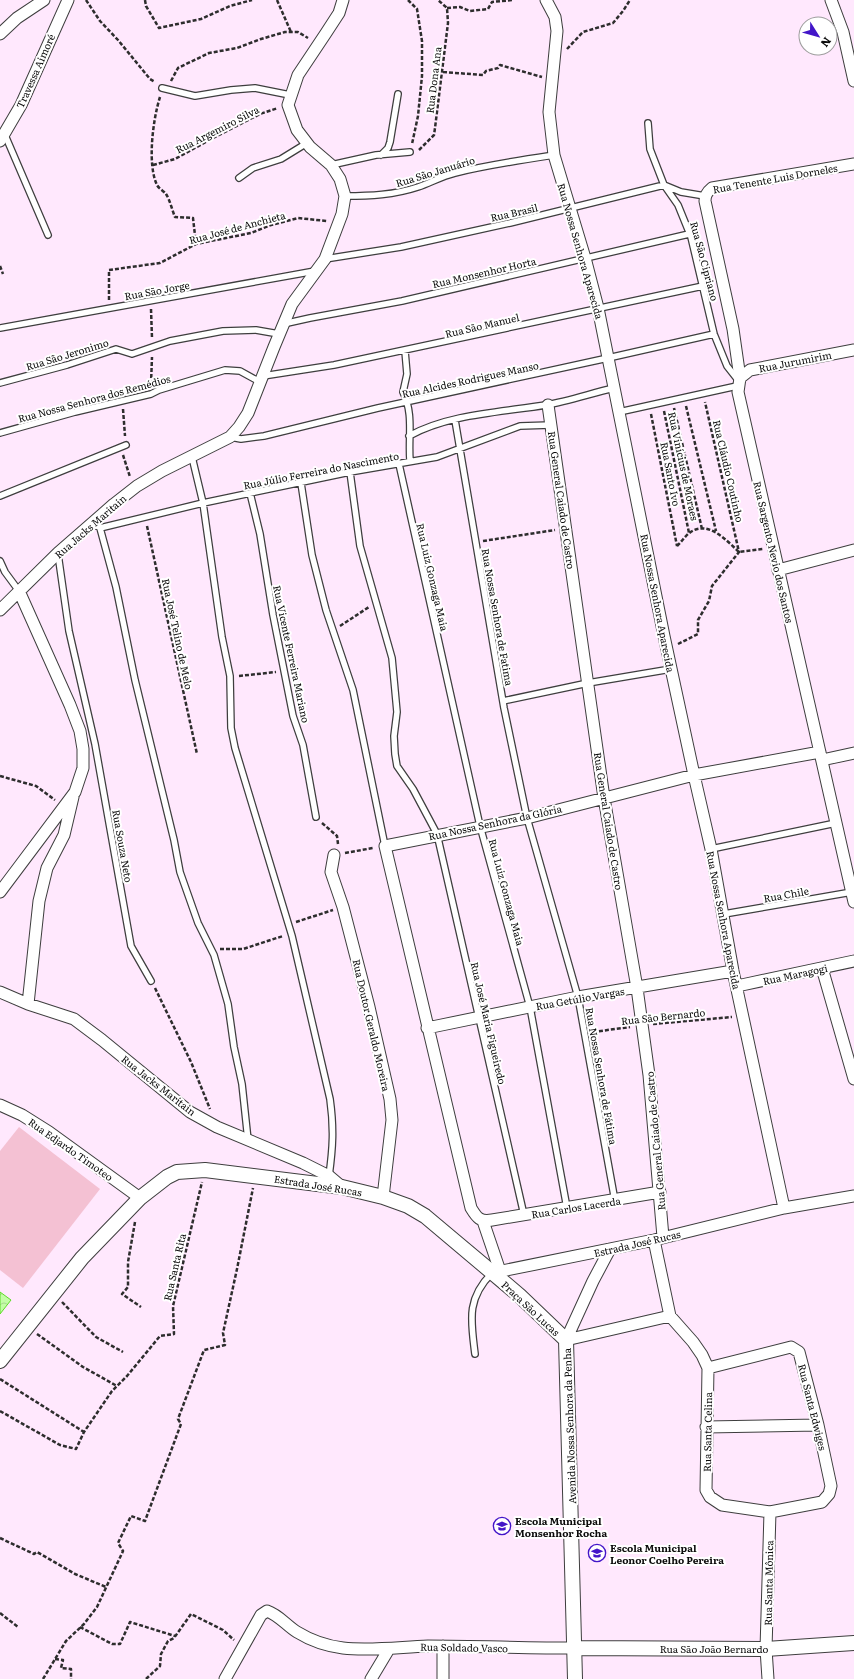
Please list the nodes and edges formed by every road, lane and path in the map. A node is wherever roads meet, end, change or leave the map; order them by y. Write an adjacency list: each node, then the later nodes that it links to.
1 (44, 0): 16 (street)
2 (68, 0): 27 (street, Travessa Aimoré)
3 (86, 0): 22 (path)
4 (145, 0): 5 (path)
5 (252, 0)
6 (277, 0): 15 (path)
7 (343, 0): 17 (street)
8 (408, 0): 29 (path)
9 (438, 0): 14 (path)
10 (513, 0): 14 (path)
11 (546, 0): 18 (street, Rua Nossa Senhora Aparecida)
12 (630, 0): 18 (path)
13 (831, 0): 21 (street)
14 (447, 8): 19 (path, Rua Dona Ana)
15 (290, 32): 17 (path); 23 (path)
16 (0, 34)
17 (318, 45): 25 (street)
18 (554, 64): 20 (street, Rua Nossa Senhora Aparecida)
19 (443, 72): 20 (path); 29 (path, Rua Dona Ana)
20 (552, 80): 31 (street, Rua Nossa Senhora Aparecida)
21 (854, 81)
22 (162, 88): 23 (lane); 33 (path)
23 (169, 90): 25 (lane)
24 (398, 94): 30 (lane)
25 (289, 100): 28 (street); 33 (path, Rua Argemiro Silva)
26 (648, 123): 36 (lane, Rua São Cipriano)
27 (2, 138): 41 (lane)
28 (307, 143): 34 (street); 35 (lane)
29 (410, 152): 30 (lane)
30 (381, 155): 34 (lane)
31 (554, 155): 37 (lane, Rua São Januário); 39 (street, Rua Nossa Senhora Aparecida)
32 (854, 164): 38 (street, Rua Tenente Luis Dorneles)
33 (153, 165): 43 (path)
34 (331, 165): 37 (street)
35 (239, 178)
36 (664, 185): 38 (lane); 39 (lane, Rua Brasil); 42 (lane, Rua São Cipriano)
37 (345, 196): 40 (street, Rua Jacks Maritain)
38 (705, 198): 59 (street, Rua Sargento Nevio dos Santos)
39 (570, 208): 44 (street, Rua Nossa Senhora Aparecida); 45 (lane, Rua Brasil)
40 (338, 223): 43 (path, Rua José de Anchieta); 45 (street, Rua Jacks Maritain)
41 (48, 234)
42 (689, 234): 44 (lane, Rua Monsenhor Horta); 49 (lane, Rua São Cipriano)
43 (196, 244): 50 (path, Rua José de Anchieta)
44 (585, 258): 51 (street, Rua Nossa Senhora Aparecida); 53 (lane, Rua Monsenhor Horta)
45 (325, 259): 47 (street, Rua Jacks Maritain)
46 (0, 266): 48 (path)
47 (317, 270): 50 (lane, Rua São Jorge); 53 (street, Rua Jacks Maritain)
48 (3, 274)
49 (703, 286): 51 (lane, Rua São Manuel); 54 (lane, Rua São Cipriano)
50 (108, 308): 52 (lane, Rua São Jorge)
51 (598, 308): 55 (lane, Rua São Manuel); 57 (street, Rua Nossa Senhora Aparecida)
52 (0, 328)
53 (281, 329): 58 (street, Rua Jacks Maritain); 60 (lane, Rua São Jeronimo)
54 (714, 334): 57 (lane, Rua Alcides Rodrigues Manso); 59 (lane, Rua São Cipriano)
55 (405, 350): 58 (lane, Rua São Manuel); 66 (lane)
56 (854, 350): 59 (street, Rua Jurumirim)
57 (608, 358): 61 (street, Rua Nossa Senhora Aparecida); 66 (lane, Rua Alcides Rodrigues Manso)
58 (262, 379): 64 (lane, Rua Nossa Senhora dos Remédios); 75 (street, Rua Jacks Maritain)
59 (739, 382): 62 (lane); 94 (street, Rua Sargento Nevio dos Santos)
60 (0, 383)
61 (615, 388): 68 (lane); 70 (street, Rua Nossa Senhora Aparecida)
62 (703, 394): 63 (lane); 96 (path, Rua Cláudio Coutinho)
63 (684, 398): 65 (lane); 91 (path)
64 (123, 400): 73 (lane, Rua Nossa Senhora dos Remédios); 76 (path)
65 (672, 400): 67 (lane); 90 (path)
66 (408, 401): 74 (lane); 75 (lane, Rua Alcides Rodrigues Manso)
67 (662, 402): 69 (lane); 92 (path, Rua Vinícius de Moraes)
68 (548, 405): 71 (lane); 72 (street, Rua General Caiado de Castro)
69 (649, 405): 70 (lane); 92 (path, Rua Santo Ivo)
70 (620, 412): 104 (street, Rua Nossa Senhora Aparecida)
71 (455, 420): 74 (lane); 77 (lane, Rua Nossa Senhora de Fatima)
72 (551, 425): 77 (lane, Rua Júlio Ferreira do Nascimento); 89 (street, Rua General Caiado de Castro)
73 (0, 434)
74 (409, 436): 79 (lane)
75 (230, 437): 78 (street, Rua Jacks Maritain)
76 (123, 446): 83 (path); 85 (lane)
77 (460, 450): 79 (lane, Rua Júlio Ferreira do Nascimento); 93 (lane, Rua Nossa Senhora de Fatima)
78 (192, 457): 83 (street, Rua Jacks Maritain); 86 (lane)
79 (410, 461): 80 (lane, Rua Júlio Ferreira do Nascimento)
80 (399, 464): 81 (lane, Rua Júlio Ferreira do Nascimento); 121 (lane, Rua Luiz Gonzaga Maia)
81 (350, 472): 82 (lane, Rua Júlio Ferreira do Nascimento); 101 (lane, Rua José Maria Figueiredo)
82 (301, 483): 84 (lane, Rua Júlio Ferreira do Nascimento); 103 (lane)
83 (134, 489): 88 (street, Rua Jacks Maritain)
84 (250, 493): 86 (lane, Rua Júlio Ferreira do Nascimento); 106 (lane, Rua Vicente Ferreira Mariano)
85 (0, 496)
86 (203, 502): 87 (lane, Rua Júlio Ferreira do Nascimento); 107 (lane)
87 (145, 517): 88 (lane, Rua Júlio Ferreira do Nascimento); 111 (path, Rua José Telino de Melo)
88 (97, 525): 97 (street, Rua Jacks Maritain); 132 (lane)
89 (566, 528): 93 (path); 108 (street, Rua General Caiado de Castro)
90 (702, 529): 91 (path); 92 (path)
91 (716, 531): 96 (path)
92 (689, 533)
93 (476, 542): 109 (lane, Rua Nossa Senhora de Fatima)
94 (773, 548): 96 (path); 99 (street, Rua Sargento Nevio dos Santos)
95 (854, 550): 99 (street)
96 (739, 552): 104 (path)
97 (58, 553): 100 (street, Rua Jacks Maritain); 136 (lane, Rua Souza Neto)
98 (0, 561): 100 (lane)
99 (778, 570): 112 (street, Rua Sargento Nevio dos Santos)
100 (19, 591): 102 (street, Rua Jacks Maritain); 115 (street)
101 (376, 602): 103 (path); 122 (lane, Rua José Maria Figueiredo)
102 (0, 610)
103 (333, 631): 123 (lane)
104 (667, 649): 105 (street, Rua Nossa Senhora Aparecida)
105 (671, 669): 108 (lane); 113 (street, Rua Nossa Senhora Aparecida)
106 (284, 671): 107 (path); 118 (lane, Rua Vicente Ferreira Mariano)
107 (230, 676): 130 (lane)
108 (588, 683): 109 (lane); 116 (street, Rua General Caiado de Castro)
109 (503, 701): 119 (lane, Rua Nossa Senhora de Fatima)
110 (854, 753): 112 (street, Rua Nossa Senhora da Glória)
111 (197, 754)
112 (821, 756): 113 (street, Rua Nossa Senhora da Glória); 120 (street, Rua Sargento Nevio dos Santos)
113 (694, 775): 116 (street, Rua Nossa Senhora da Glória); 124 (street, Rua Nossa Senhora Aparecida)
114 (0, 776): 117 (path)
115 (75, 792): 117 (street); 141 (street)
116 (604, 798): 119 (street, Rua Nossa Senhora da Glória); 138 (street, Rua General Caiado de Castro)
117 (64, 806): 126 (street)
118 (316, 818): 125 (path)
119 (527, 818): 121 (street, Rua Nossa Senhora da Glória); 140 (lane, Rua Nossa Senhora de Fátima)
120 (837, 823): 124 (lane); 127 (street, Rua Sargento Nevio dos Santos)
121 (480, 826): 122 (street, Rua Nossa Senhora da Glória); 142 (lane, Rua Luiz Gonzaga Maia)
122 (437, 834): 123 (street, Rua Nossa Senhora da Glória); 144 (lane, Rua José Maria Figueiredo)
123 (385, 846): 125 (path); 146 (street)
124 (711, 848): 129 (street, Rua Nossa Senhora Aparecida)
125 (334, 855): 128 (street, Rua Doutor Geraldo Moreira)
126 (0, 892)
127 (853, 897): 129 (lane, Rua Chile)
128 (343, 907): 130 (path); 158 (street, Rua Doutor Geraldo Moreira)
129 (724, 914): 135 (street, Rua Nossa Senhora Aparecida)
130 (288, 924): 131 (lane)
131 (291, 933): 132 (path); 154 (lane)
132 (211, 950): 151 (lane)
133 (854, 961): 134 (street, Rua Maragogi)
134 (822, 968): 137 (street, Rua Maragogi); 148 (street)
135 (733, 971): 137 (street, Rua Nossa Senhora Aparecida); 138 (street, Rua Getúlio Vargas)
136 (152, 981): 150 (path)
137 (737, 986): 143 (street, Rua Nossa Senhora Aparecida)
138 (638, 988): 140 (street, Rua Getúlio Vargas); 145 (street, Rua General Caiado de Castro)
139 (0, 992): 141 (street, Rua Jacks Maritain)
140 (578, 997): 142 (street, Rua Getúlio Vargas); 147 (lane, Rua Nossa Senhora de Fátima)
141 (28, 1004): 150 (street, Rua Jacks Maritain)
142 (530, 1007): 144 (street, Rua Getúlio Vargas); 161 (lane, Rua Luiz Gonzaga Maia)
143 (743, 1016): 145 (path, Rua São Bernardo); 162 (street, Rua Nossa Senhora Aparecida)
144 (479, 1018): 146 (street, Rua Getúlio Vargas); 163 (lane, Rua José Maria Figueiredo)
145 (642, 1025): 147 (path, Rua São Bernardo); 156 (street, Rua General Caiado de Castro)
146 (427, 1028): 165 (street)
147 (585, 1034): 160 (lane, Rua Nossa Senhora de Fátima)
148 (854, 1079)
149 (0, 1105): 159 (street, Rua Edjardo Timoteo)
150 (218, 1127): 151 (street, Rua Jacks Maritain)
151 (248, 1140): 154 (street, Rua Jacks Maritain)
152 (205, 1170): 153 (street, Estrada José Rucas); 159 (street, Estrada José Rucas); 179 (path, Rua Santa Rita)
153 (255, 1176): 155 (street, Estrada José Rucas); 186 (path)
154 (329, 1176): 155 (street, Rua Jacks Maritain)
155 (342, 1187): 158 (street, Estrada José Rucas)
156 (660, 1192): 160 (street, Rua Carlos Lacerda); 166 (street, Rua General Caiado de Castro)
157 (854, 1196): 162 (street, Estrada José Rucas)
158 (383, 1197): 168 (street, Estrada José Rucas)
159 (140, 1198): 169 (street, Estrada José Rucas)
160 (615, 1201): 161 (street, Rua Carlos Lacerda)
161 (567, 1208): 163 (street, Rua Carlos Lacerda)
162 (784, 1208): 166 (street, Estrada José Rucas)
163 (524, 1215): 165 (street, Rua Carlos Lacerda)
164 (136, 1220): 170 (path)
165 (487, 1221): 168 (street)
166 (659, 1239): 167 (street, Estrada José Rucas); 171 (street, Rua Santa Celina)
167 (610, 1249): 168 (street, Estrada José Rucas); 173 (street, Praça São Lucas)
168 (496, 1272): 173 (street, Praça São Lucas); 175 (lane)
169 (53, 1293): 172 (street, Estrada José Rucas); 174 (path)
170 (141, 1308)
171 (670, 1316): 173 (street); 177 (street, Rua Santa Celina)
172 (27, 1327): 176 (street, Estrada José Rucas); 179 (path)
173 (566, 1340): 194 (street, Avenida Nossa Senhora da Penha)
174 (123, 1352)
175 (474, 1354)
176 (0, 1361)
177 (708, 1368): 181 (street, Rua Santa Edwiges); 182 (street, Rua Santa Celina)
178 (0, 1379): 183 (path)
179 (118, 1386): 183 (path, Rua Santa Rita)
180 (0, 1411): 183 (path, Rua Santa Rita)
181 (818, 1425): 182 (street); 184 (street, Rua Santa Edwiges)
182 (706, 1427): 184 (street, Rua Santa Celina)
183 (84, 1432)
184 (770, 1512): 196 (street, Rua Santa Mônica)
185 (0, 1538): 186 (path)
186 (106, 1588): 189 (path)
187 (0, 1613): 188 (path)
188 (18, 1627)
189 (80, 1627): 190 (path); 197 (path)
190 (175, 1636): 193 (path); 200 (path)
191 (854, 1643): 196 (street, Rua São João Bernardo)
192 (442, 1646): 194 (street, Rua Soldado Vasco); 195 (street, Rua Soldado Vasco); 203 (street)
193 (242, 1648): 195 (street, Rua Soldado Vasco); 201 (street)
194 (574, 1648): 196 (street, Rua São João Bernardo); 204 (street, Avenida Nossa Senhora da Penha)
195 (389, 1649): 202 (street)
196 (766, 1649): 205 (street, Rua Santa Mônica)
197 (55, 1659): 198 (path); 199 (path)
198 (42, 1679)
199 (71, 1679)
200 (146, 1679)
201 (225, 1679)
202 (371, 1679)
203 (443, 1679)
204 (575, 1679)
205 (768, 1679)

